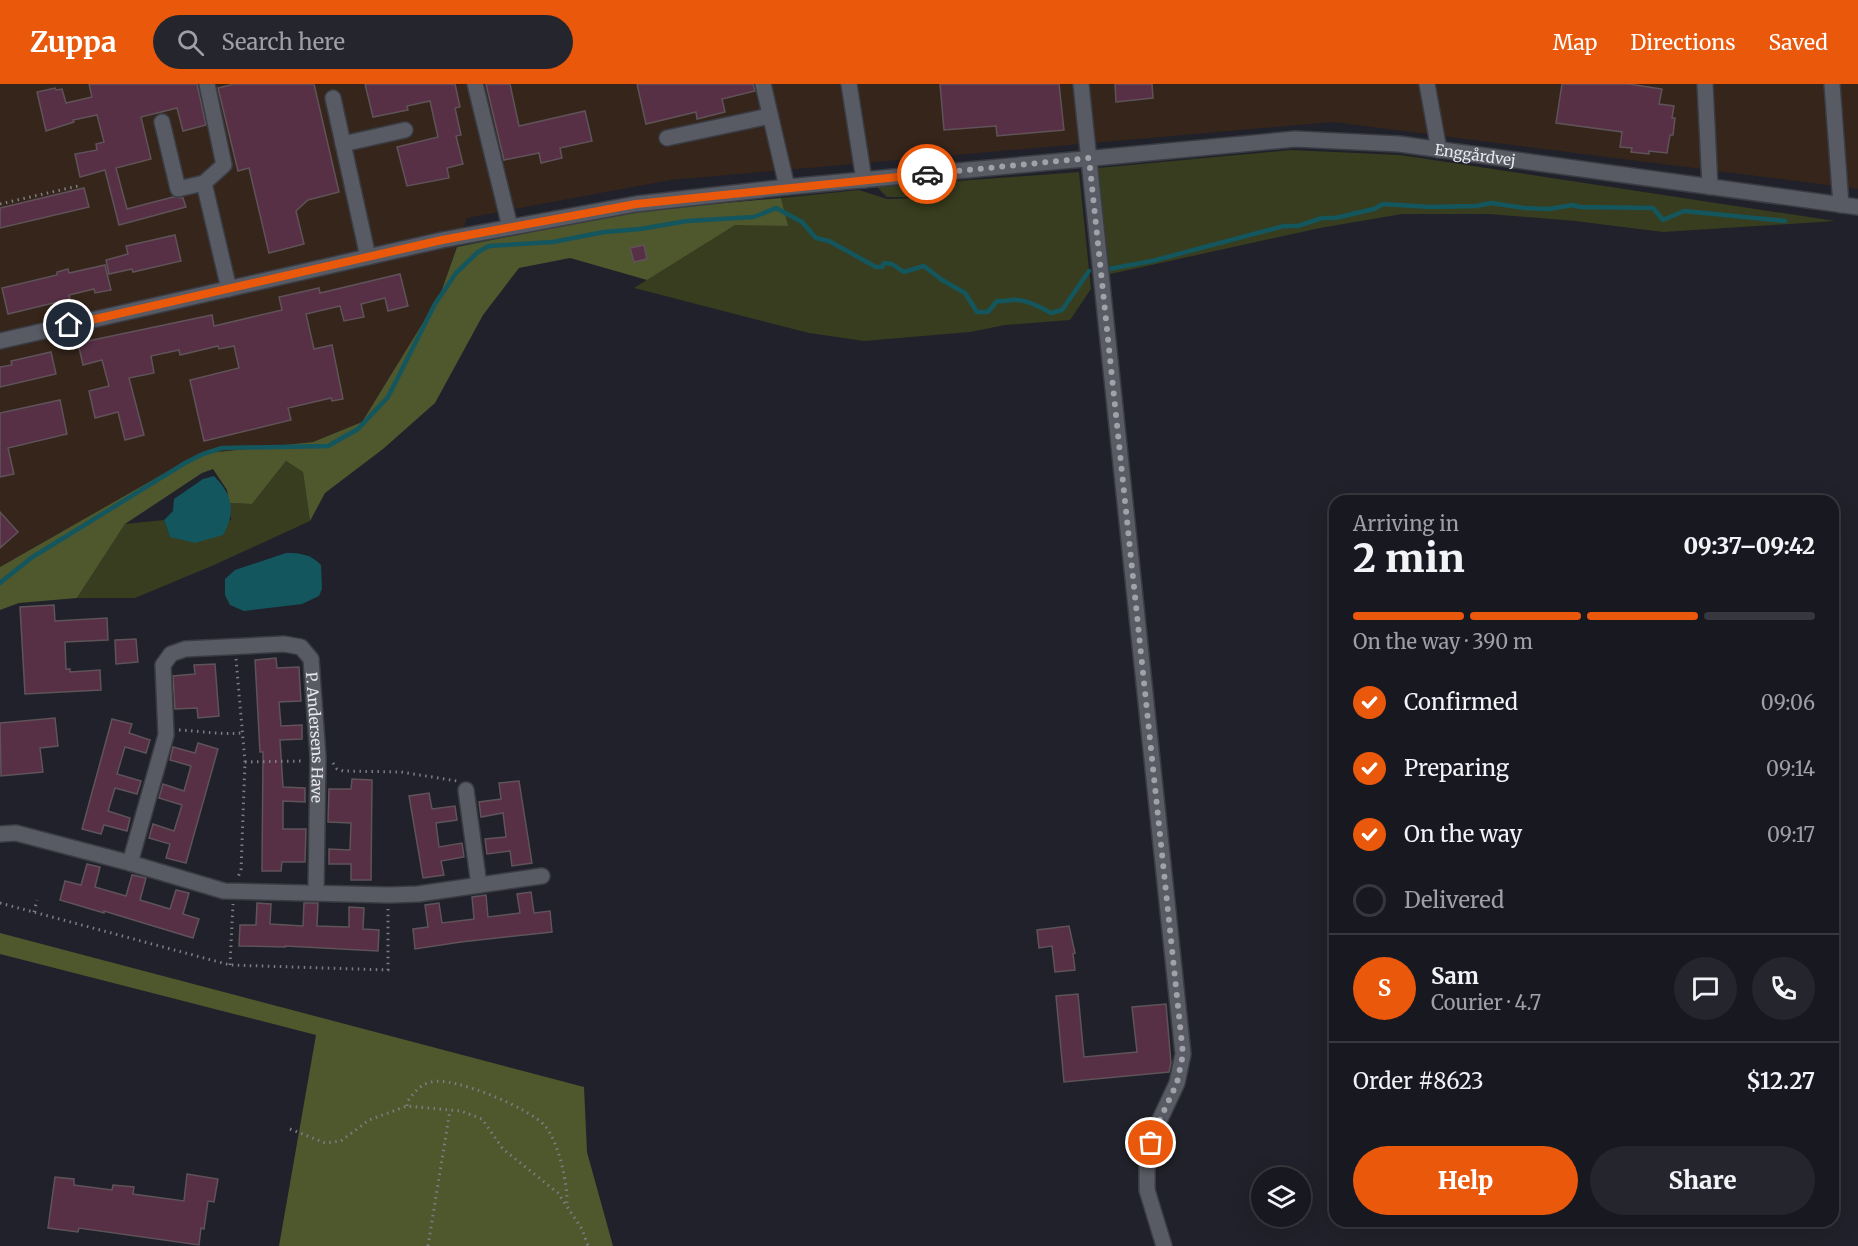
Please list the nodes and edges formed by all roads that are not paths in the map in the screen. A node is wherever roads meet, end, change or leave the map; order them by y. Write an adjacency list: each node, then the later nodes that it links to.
1 (207, 84): 18 (street)
2 (475, 84): 23 (street)
3 (763, 84): 10 (street)
4 (849, 84): 17 (street)
5 (1081, 84): 16 (street)
6 (1427, 84): 15 (street)
7 (1705, 84): 20 (street)
8 (1832, 84): 21 (street)
9 (333, 98): 14 (street)
10 (770, 116): 13 (street); 19 (street)
11 (162, 122): 18 (street)
12 (405, 130): 14 (street)
13 (667, 138)
14 (343, 144): 24 (street)
15 (1438, 150): 16 (street, Enggårdvej); 20 (street, Enggårdvej)
16 (1089, 158): 17 (street, Enggårdvej); 33 (street)
17 (864, 180): 19 (street, Enggårdvej)
18 (204, 183): 25 (street)
19 (786, 187): 23 (street, Enggårdvej)
20 (1710, 187): 21 (street, Enggårdvej)
21 (1841, 205): 22 (street, Enggårdvej)
22 (1858, 207)
23 (510, 228): 24 (street, Enggårdvej)
24 (368, 257): 25 (street, Enggårdvej)
25 (229, 289): 26 (street, Enggårdvej)
26 (0, 341)
27 (466, 790): 31 (street)
28 (0, 834): 29 (street)
29 (130, 863): 32 (street); 32 (street, P. Andersens Have)
30 (542, 876): 31 (street)
31 (479, 885): 32 (street)
32 (316, 892)
33 (1164, 1246)

